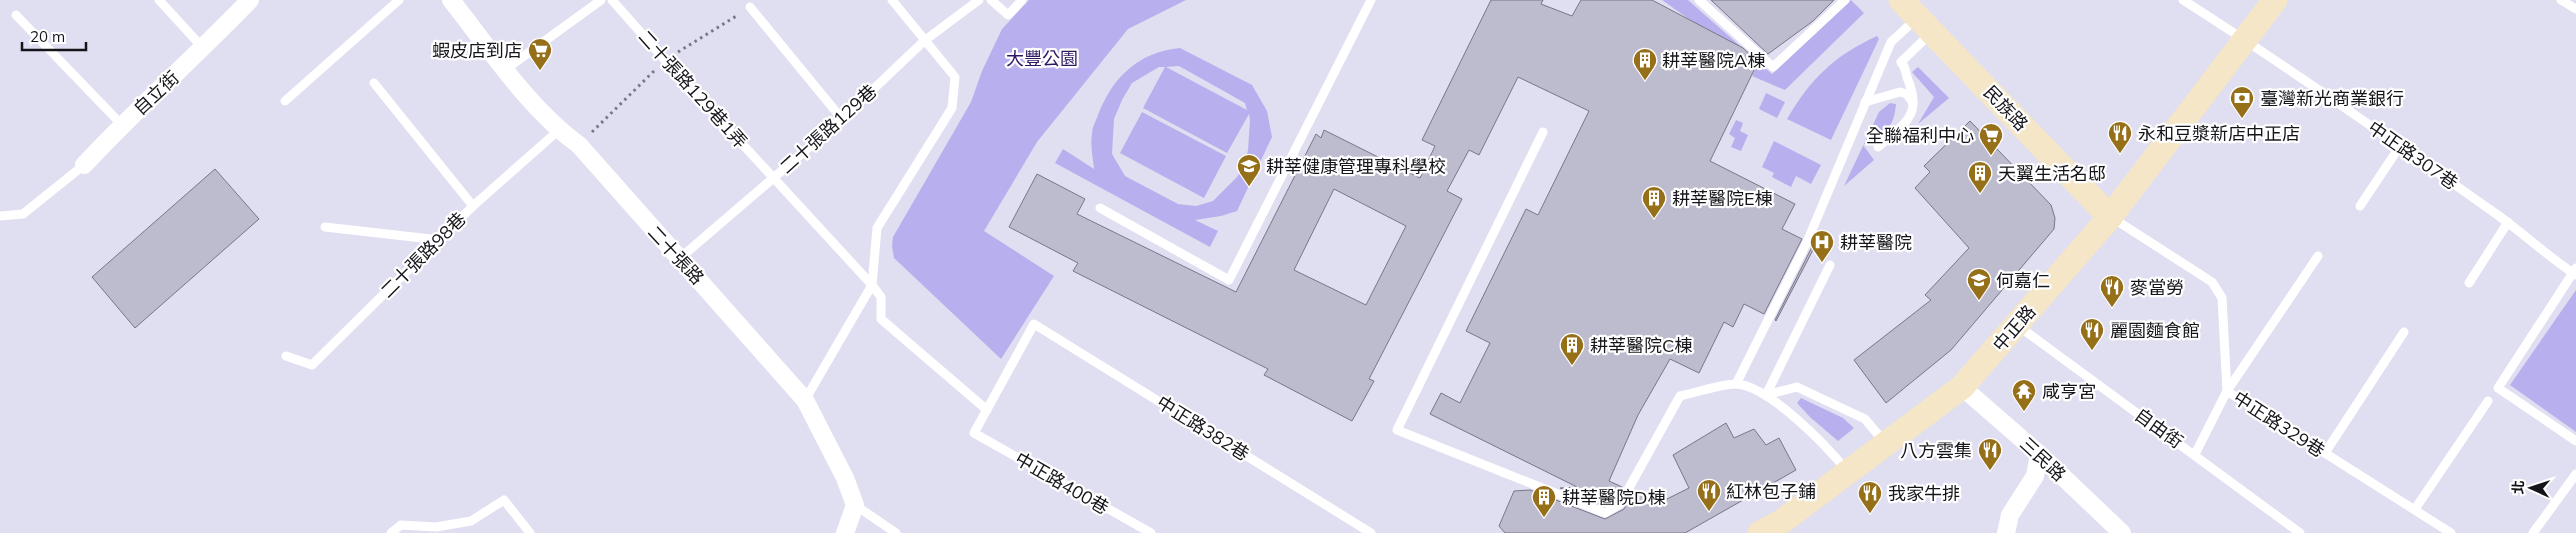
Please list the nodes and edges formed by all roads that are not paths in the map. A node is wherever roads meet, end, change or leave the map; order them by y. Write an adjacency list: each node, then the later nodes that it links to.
1 (159, 0): 23 (lane)
2 (250, 0): 23 (street, 自立街)
3 (398, 0): 26 (lane)
4 (451, 0): 24 (street, 二十張路)
5 (601, 0): 24 (lane)
6 (612, 0): 36 (lane, 二十張路129巷1弄)
7 (892, 0): 22 (lane)
8 (979, 0): 22 (lane, 二十張路129巷)
9 (991, 0): 10 (lane)
10 (1022, 0)
11 (1371, 0): 39 (lane)
12 (1699, 0): 13 (lane)
13 (1845, 0)
14 (2183, 0): 21 (lane, 中正路307巷)
15 (2275, 0): 21 (street, 中正路)
16 (2561, 0): 18 (lane)
17 (750, 7): 29 (lane)
18 (2576, 9)
19 (16, 15): 30 (lane)
20 (1917, 16): 27 (lane); 28 (lane); 41 (street, 民族路)
21 (2246, 40): 33 (lane, 中正路307巷); 41 (street, 中正路)
22 (924, 41): 29 (lane, 二十張路129巷); 50 (lane)
23 (203, 48): 30 (street, 自立街)
24 (506, 69): 31 (street, 二十張路)
25 (374, 83): 37 (lane)
26 (285, 101)
27 (1865, 102): 28 (lane); 54 (lane)
28 (1915, 106): 34 (lane)
29 (842, 119): 36 (lane, 二十張路129巷)
30 (122, 124): 35 (street, 自立街)
31 (559, 130): 37 (lane, 二十張路98巷); 46 (street, 二十張路)
32 (1543, 132): 54 (lane)
33 (2400, 146): 38 (lane); 42 (lane, 中正路307巷)
34 (1878, 147)
35 (84, 165): 40 (lane)
36 (774, 177): 46 (lane, 二十張路129巷); 50 (lane, 二十張路129巷1弄)
37 (472, 206): 44 (lane, 二十張路98巷)
38 (2360, 206)
39 (1100, 208)
40 (0, 216)
41 (2110, 217): 51 (street, 中正路); 56 (lane, 中正路329巷)
42 (2508, 222): 48 (lane, 中正路307巷); 49 (lane)
43 (325, 227): 44 (lane)
44 (440, 240): 53 (lane, 二十張路98巷)
45 (2318, 256): 56 (lane)
46 (678, 259): 58 (street, 二十張路)
47 (1830, 265): 57 (lane)
48 (2575, 272): 61 (lane)
49 (2469, 283)
50 (872, 285): 58 (lane); 60 (lane)
51 (2017, 325): 55 (street, 中正路); 65 (lane, 自由街)
52 (2404, 332): 63 (lane)
53 (286, 356)
54 (1736, 384): 57 (lane)
55 (1962, 387): 62 (street, 中正路); 64 (street, 三民路)
56 (2227, 391): 63 (lane, 中正路329巷); 65 (lane)
57 (1766, 395): 62 (lane); 66 (lane)
58 (805, 400): 68 (street, 二十張路)
59 (2488, 401): 69 (lane)
60 (987, 410): 74 (lane, 中正路400巷); 75 (lane, 中正路382巷)
61 (2576, 441)
62 (1886, 445): 66 (street, 中正路)
63 (2325, 453): 69 (lane, 中正路329巷)
64 (2039, 454): 77 (street); 78 (street, 三民路)
65 (2195, 454): 79 (lane, 自由街)
66 (1848, 473): 76 (street, 中正路)
67 (2576, 474): 81 (lane)
68 (854, 506): 72 (street); 73 (lane)
69 (2416, 509): 80 (lane, 中正路329巷)
70 (391, 533): 71 (lane)
71 (530, 533)
72 (845, 533)
73 (896, 533)
74 (1151, 533)
75 (1371, 533)
76 (1760, 533)
77 (2006, 533)
78 (2122, 533)
79 (2300, 533)
80 (2451, 533)
81 (2533, 533)

